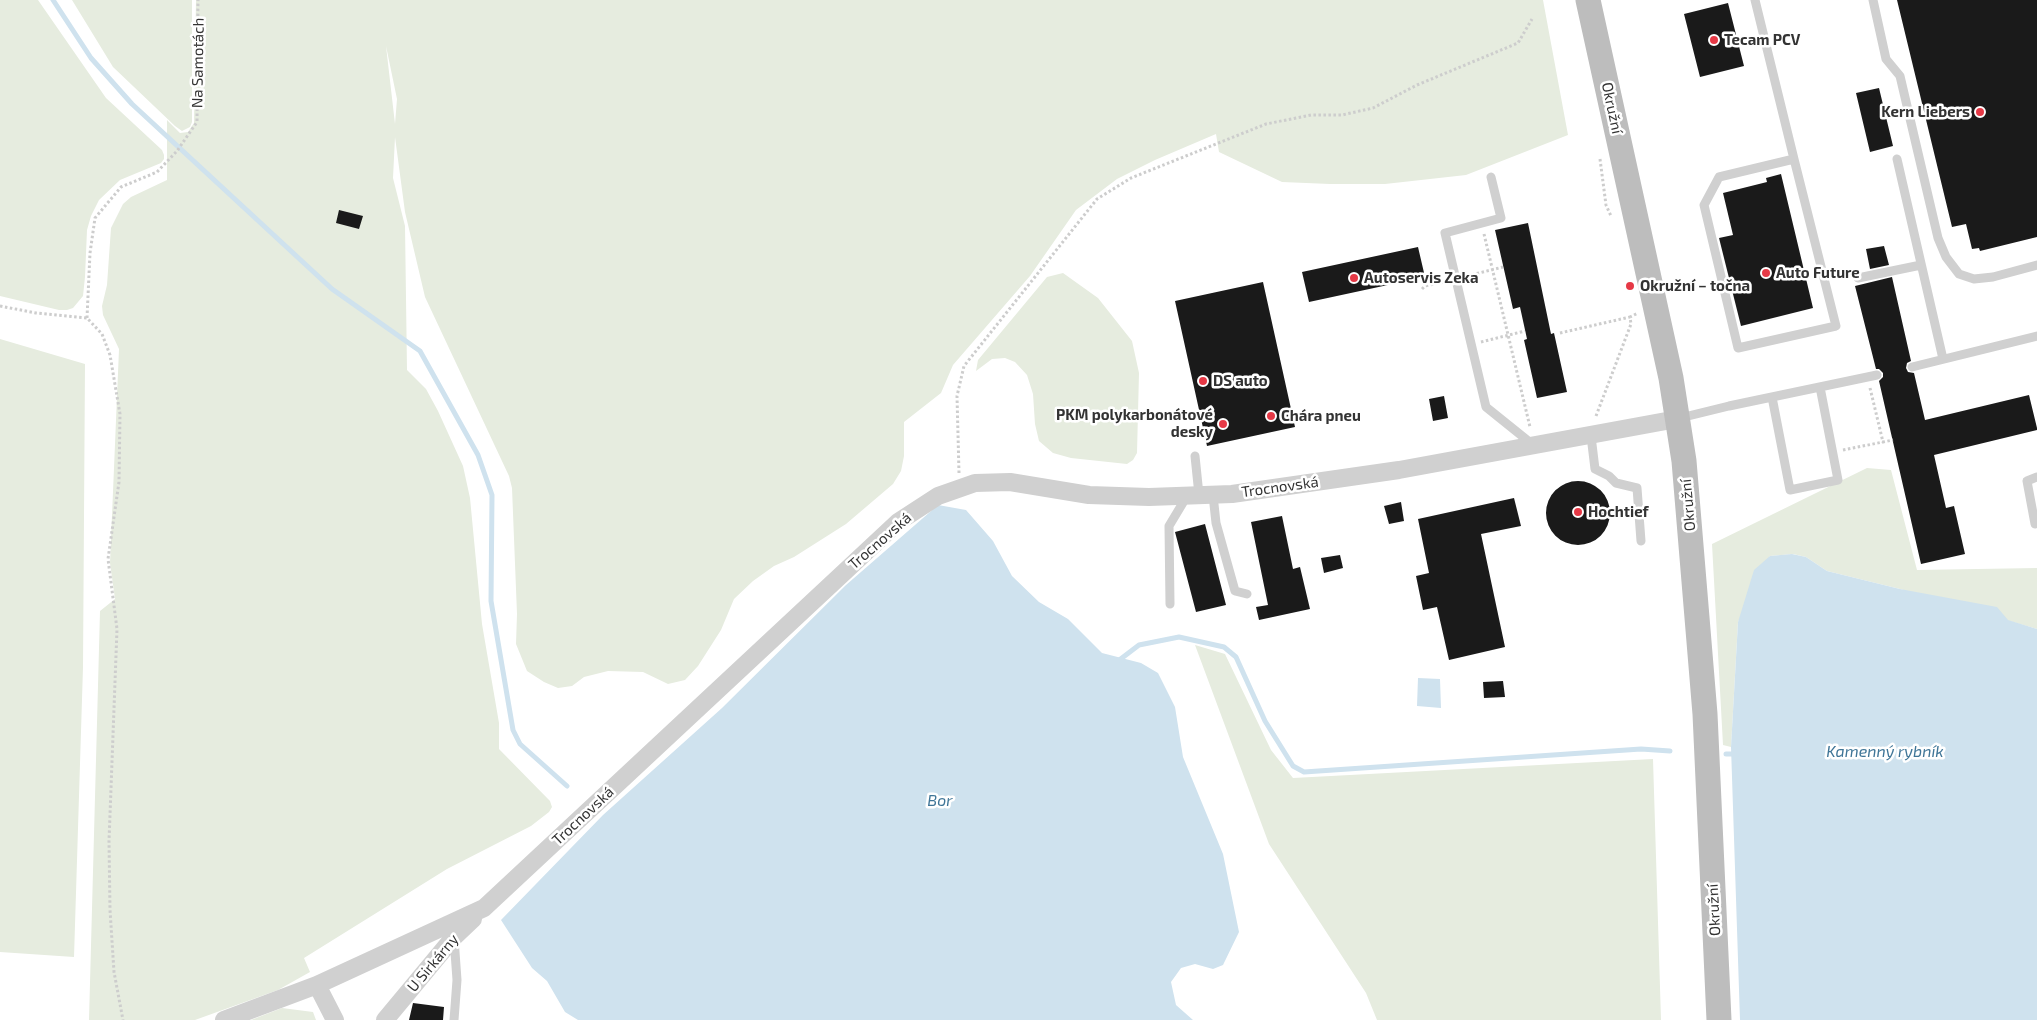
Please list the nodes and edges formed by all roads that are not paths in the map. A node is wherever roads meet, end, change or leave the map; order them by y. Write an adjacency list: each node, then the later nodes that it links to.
1 (1588, 0): 16 (main road, Okružní)
2 (1755, 0): 4 (lane)
3 (1873, 0): 8 (lane)
4 (1794, 159): 4 (lane)
5 (1898, 159): 7 (lane)
6 (1492, 177): 18 (lane)
7 (1921, 265): 9 (lane); 11 (lane)
8 (2037, 265)
9 (1858, 278)
10 (2037, 336): 11 (lane)
11 (1943, 359): 12 (lane)
12 (1912, 367)
13 (1872, 376): 14 (lane)
14 (1820, 387): 15 (lane); 15 (lane)
15 (1772, 397): 16 (lane)
16 (1677, 419): 17 (street, Trocnovská); 33 (main road, Okružní)
17 (1591, 436): 18 (street, Trocnovská); 23 (lane)
18 (1534, 446): 21 (street, Trocnovská)
19 (1195, 456): 21 (lane)
20 (2037, 477): 22 (lane)
21 (1200, 495): 24 (lane); 25 (lane); 26 (street, Trocnovská)
22 (2035, 524)
23 (1641, 541)
24 (1247, 594)
25 (1170, 604)
26 (484, 908): 27 (street, U Sirkárny); 28 (street, Trocnovská)
27 (454, 937): 31 (street, U Sirkárny); 32 (lane)
28 (317, 985): 29 (street, Trocnovská); 30 (street)
29 (224, 1020)
30 (335, 1020)
31 (385, 1020)
32 (454, 1020)
33 (1719, 1020)

